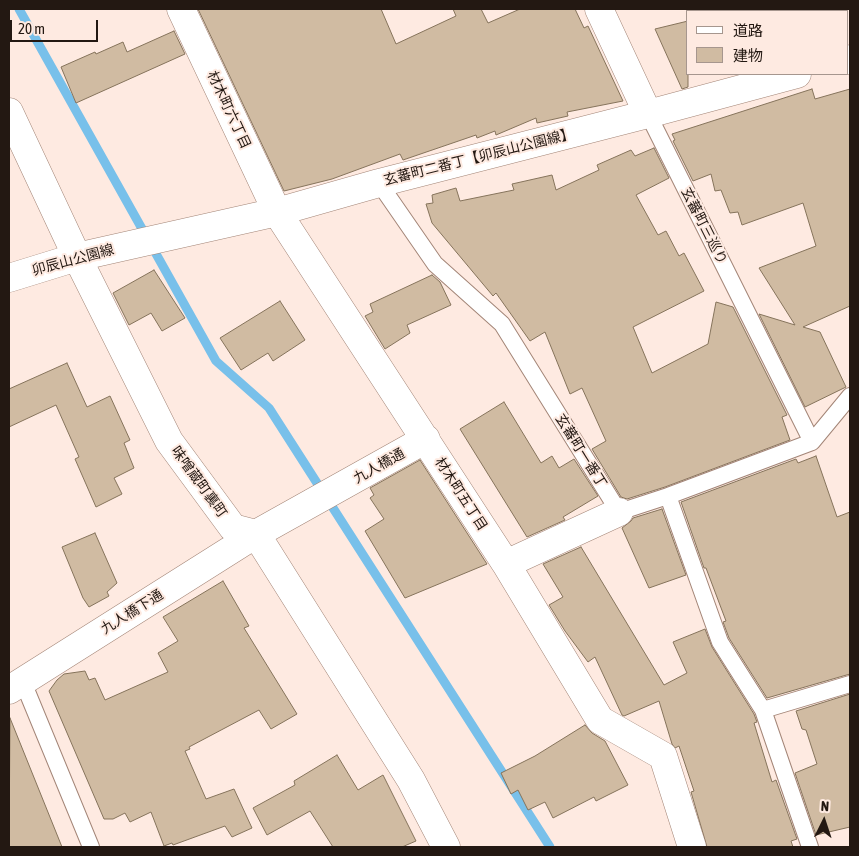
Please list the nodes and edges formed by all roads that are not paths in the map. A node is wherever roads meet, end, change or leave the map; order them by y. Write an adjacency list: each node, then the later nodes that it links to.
1 (181, 9): 7 (street, 材木町六丁目)
2 (599, 9): 5 (street, 玄蕃町三巡り)
3 (793, 75): 5 (street, 玄蕃町二番丁【卯辰山公園線】)
4 (9, 112): 9 (street, 味噌蔵町裏町)
5 (648, 114): 6 (street, 玄蕃町二番丁【卯辰山公園線】); 13 (lane, 玄蕃町三巡り)
6 (379, 183): 7 (street, 玄蕃町二番丁【卯辰山公園線】); 15 (lane, 玄蕃町一番丁)
7 (277, 212): 8 (street, 玄蕃町二番丁【卯辰山公園線】); 12 (street, 材木町五丁目)
8 (150, 240): 9 (street, 卯辰山公園線)
9 (77, 257): 10 (street, 卯辰山公園線); 16 (street, 味噌蔵町裏町)
10 (9, 278)
11 (850, 396): 13 (lane)
12 (426, 439): 16 (street, 九人橋通); 17 (street, 材木町五丁目)
13 (812, 442): 14 (lane)
14 (668, 496): 15 (lane); 20 (lane)
15 (619, 512): 17 (street)
16 (256, 534): 19 (street, 九人橋下通); 22 (street)
17 (506, 564): 23 (street, 材木町五丁目)
18 (850, 684): 20 (lane)
19 (16, 686): 21 (lane)
20 (764, 710): 24 (lane)
21 (91, 847)
22 (446, 847)
23 (692, 847)
24 (810, 847)

